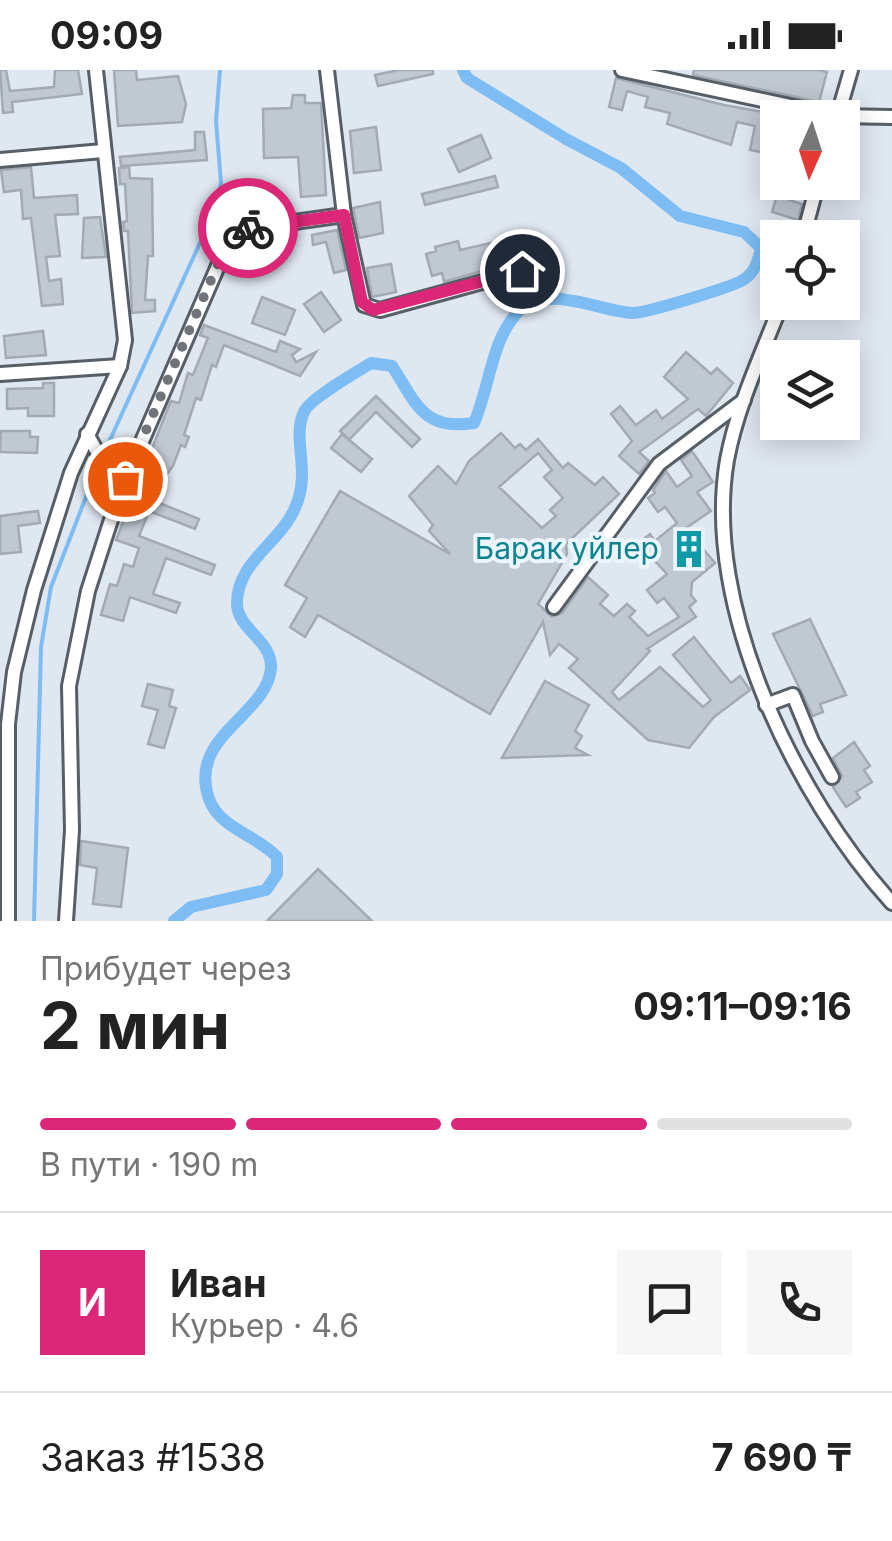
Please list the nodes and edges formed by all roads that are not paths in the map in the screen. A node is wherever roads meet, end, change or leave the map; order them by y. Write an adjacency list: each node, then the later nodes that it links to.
1 (96, 70): 9 (street)
2 (327, 70): 11 (street)
3 (622, 70): 5 (street)
4 (851, 70): 6 (street)
5 (760, 100)
6 (842, 100)
7 (860, 117): 8 (street)
8 (892, 117)
9 (103, 151): 10 (street); 14 (street)
10 (0, 160)
11 (344, 215): 12 (street); 18 (street)
12 (522, 271)
13 (775, 320): 16 (street)
14 (120, 366): 15 (street); 17 (street)
15 (0, 374)
16 (744, 400): 19 (street); 20 (street)
17 (87, 434): 18 (street); 21 (street)
18 (120, 492): 25 (street)
19 (554, 607)
20 (766, 704): 22 (street); 23 (street)
21 (4, 706): 24 (street)
22 (832, 777)
23 (892, 903)
24 (5, 915)
25 (66, 921)

